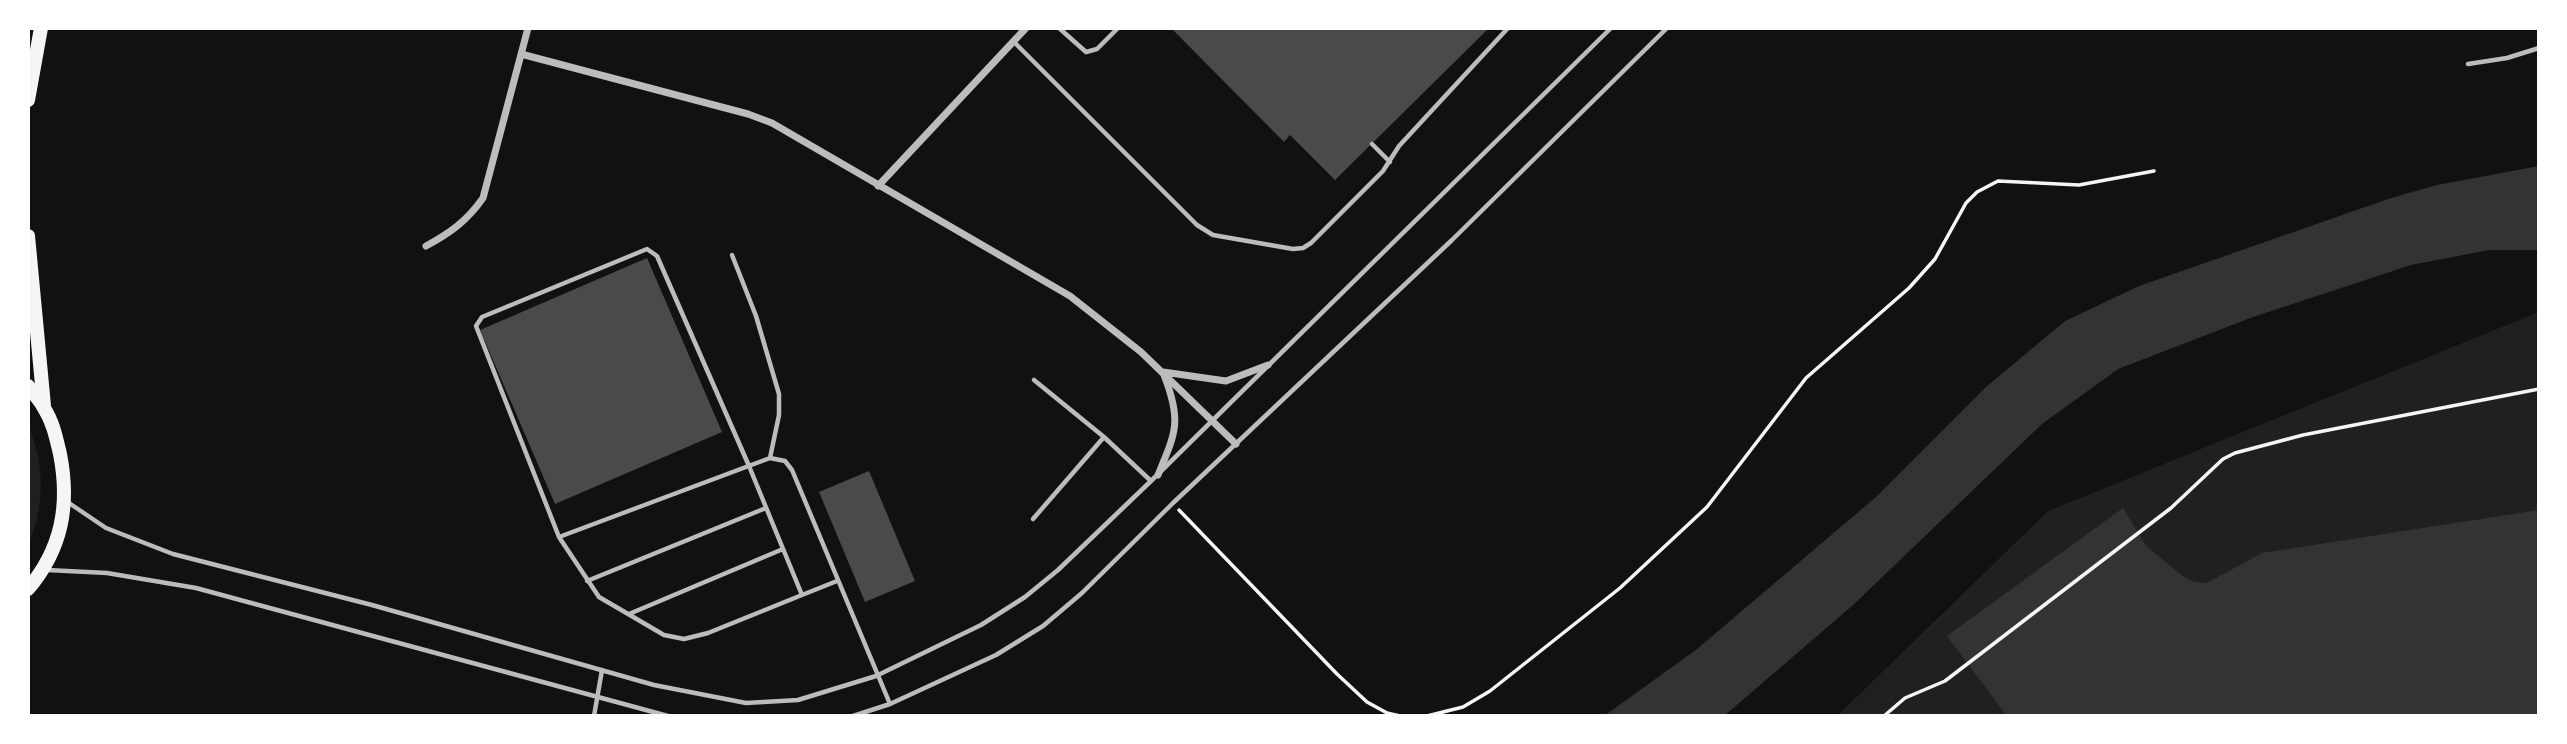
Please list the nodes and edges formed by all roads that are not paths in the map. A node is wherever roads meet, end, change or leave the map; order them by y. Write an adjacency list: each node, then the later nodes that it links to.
1 (41, 28): 13 (main road)
2 (528, 28): 11 (street)
3 (1026, 28): 9 (street)
4 (1059, 28): 5 (lane)
5 (1118, 28)
6 (1508, 28): 15 (lane)
7 (1611, 28): 20 (lane)
8 (1667, 28): 27 (lane)
9 (1014, 41): 15 (lane); 16 (street)
10 (2539, 48): 12 (lane)
11 (521, 54): 16 (street); 18 (street)
12 (2468, 64)
13 (28, 100)
14 (1372, 144): 15 (lane)
15 (1390, 162)
16 (878, 186): 21 (street)
17 (28, 236): 24 (main road)
18 (426, 246)
19 (732, 255): 28 (lane)
20 (1268, 365): 21 (street); 25 (lane)
21 (1163, 372): 25 (street); 30 (street)
22 (1034, 380): 26 (lane)
23 (28, 386): 24 (main road)
24 (44, 407): 32 (main road)
25 (1213, 420): 27 (street); 30 (lane)
26 (1104, 437): 31 (lane); 34 (lane)
27 (1236, 444): 46 (lane)
28 (771, 458): 29 (lane); 39 (lane)
29 (749, 466): 33 (lane); 35 (lane); 35 (lane)
30 (1158, 475): 31 (lane)
31 (1151, 481): 44 (lane)
32 (65, 500): 37 (main road); 43 (lane)
33 (766, 508): 36 (lane); 38 (lane)
34 (1033, 519)
35 (559, 537): 38 (lane)
36 (783, 549): 41 (lane); 42 (lane)
37 (44, 570): 40 (main road); 45 (lane)
38 (587, 581): 42 (lane)
39 (837, 581): 41 (lane); 44 (lane)
40 (28, 589)
41 (802, 595): 42 (lane)
42 (628, 615)
43 (602, 670): 44 (lane); 45 (lane)
44 (876, 676): 46 (lane)
45 (597, 698): 47 (lane); 48 (lane)
46 (890, 704): 49 (lane)
47 (594, 716)
48 (668, 716)
49 (853, 716)

